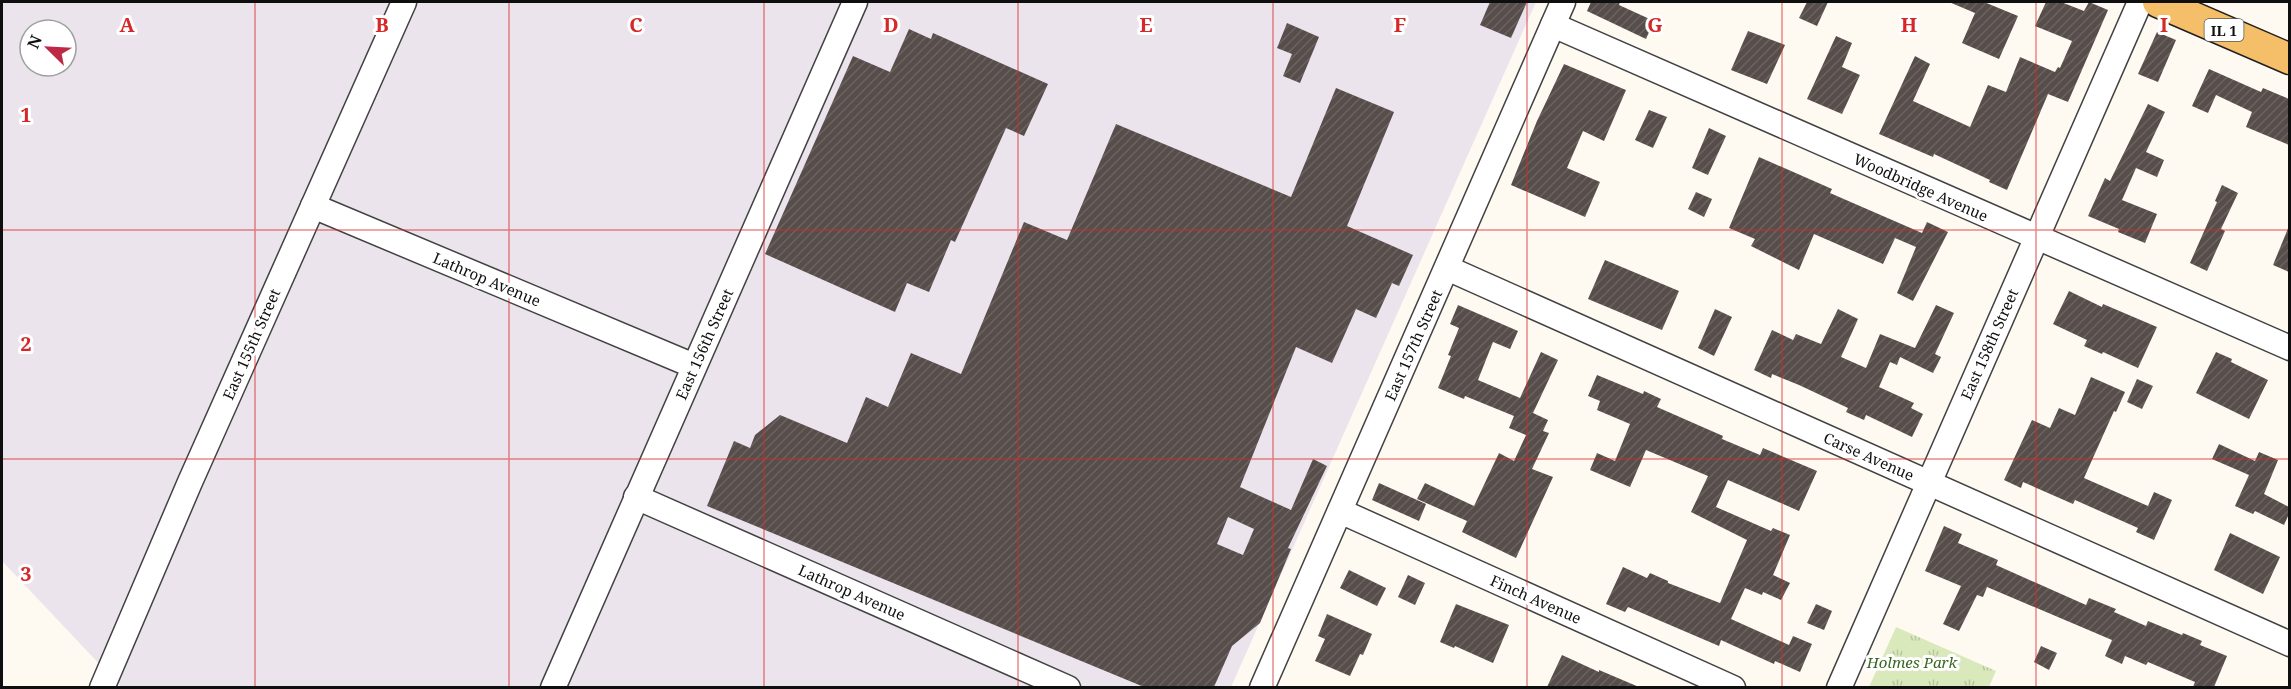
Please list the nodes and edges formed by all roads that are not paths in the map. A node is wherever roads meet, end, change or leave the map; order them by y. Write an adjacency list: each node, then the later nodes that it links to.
1 (404, 2): 8 (street, East 155th Street)
2 (855, 2): 12 (street, East 156th Street)
3 (1563, 2): 6 (street, East 157th Street)
4 (2140, 2): 9 (street, East 158th Street)
5 (2158, 2): 7 (main road, IL 1)
6 (1553, 25): 9 (street, Woodbridge Avenue); 10 (street, East 157th Street)
7 (2289, 59)
8 (313, 206): 12 (street, Lathrop Avenue); 17 (street, East 155th Street)
9 (2035, 238): 11 (street, Woodbridge Avenue); 13 (street, East 158th Street)
10 (1447, 268): 13 (street, Carse Avenue); 15 (street, East 157th Street)
11 (2289, 348)
12 (694, 366): 14 (street, East 156th Street)
13 (1928, 482): 16 (street, Carse Avenue); 22 (street, East 158th Street)
14 (636, 497): 18 (street, East 156th Street); 19 (street, Lathrop Avenue)
15 (1340, 511): 20 (street, East 157th Street); 21 (street, Finch Avenue)
16 (2289, 644)
17 (102, 687)
18 (553, 687)
19 (1068, 687)
20 (1262, 687)
21 (1733, 687)
22 (1839, 687)

